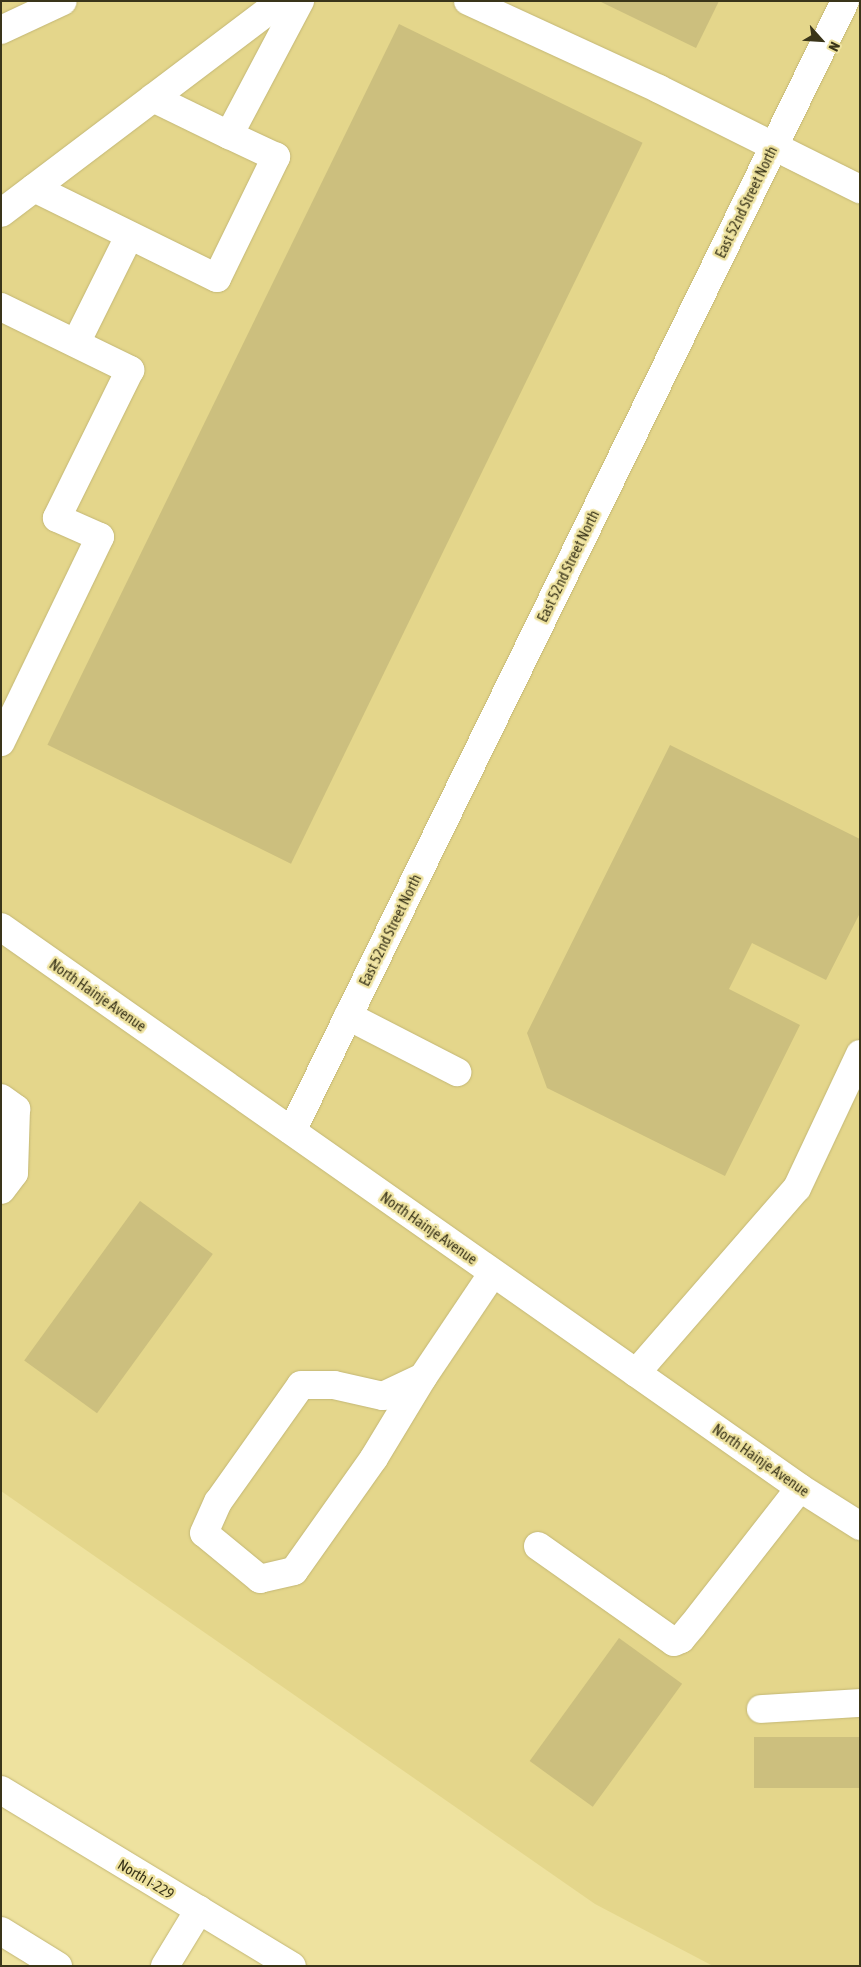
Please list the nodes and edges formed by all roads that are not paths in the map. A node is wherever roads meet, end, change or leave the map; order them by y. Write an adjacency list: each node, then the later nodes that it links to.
1 (63, 1): 6 (main road)
2 (281, 1): 7 (main road)
3 (300, 1): 8 (main road)
4 (468, 1): 9 (main road)
5 (845, 1): 9 (main road, East 52nd Street North)
6 (1, 30)
7 (153, 98): 8 (main road); 10 (main road)
8 (230, 134): 13 (main road)
9 (773, 147): 11 (main road); 18 (main road, East 52nd Street North)
10 (34, 188): 12 (main road); 13 (main road)
11 (860, 189)
12 (1, 213)
13 (129, 236): 15 (main road)
14 (1, 307): 15 (main road)
15 (76, 343): 16 (main road)
16 (1, 742)
17 (1, 926): 22 (main road, North Hainje Avenue)
18 (348, 1016): 20 (main road); 22 (main road, East 52nd Street North)
19 (860, 1054): 25 (main road)
20 (457, 1072)
21 (1, 1098): 23 (main road)
22 (292, 1131): 24 (main road, North Hainje Avenue)
23 (1, 1190)
24 (493, 1273): 25 (main road, North Hainje Avenue); 26 (main road)
25 (636, 1373): 27 (main road, North Hainje Avenue)
26 (423, 1377): 26 (main road)
27 (800, 1488): 28 (main road, North Hainje Avenue); 29 (main road)
28 (860, 1526)
29 (538, 1546)
30 (860, 1704): 31 (main road)
31 (761, 1709)
32 (1, 1774): 34 (main road)
33 (1, 1790): 34 (main road, North I-229)
34 (132, 1870): 35 (main road, North I-229)
35 (199, 1910): 38 (main road); 39 (main road, North I-229)
36 (1, 1931): 37 (main road)
37 (58, 1966)
38 (164, 1966)
39 (292, 1966)

